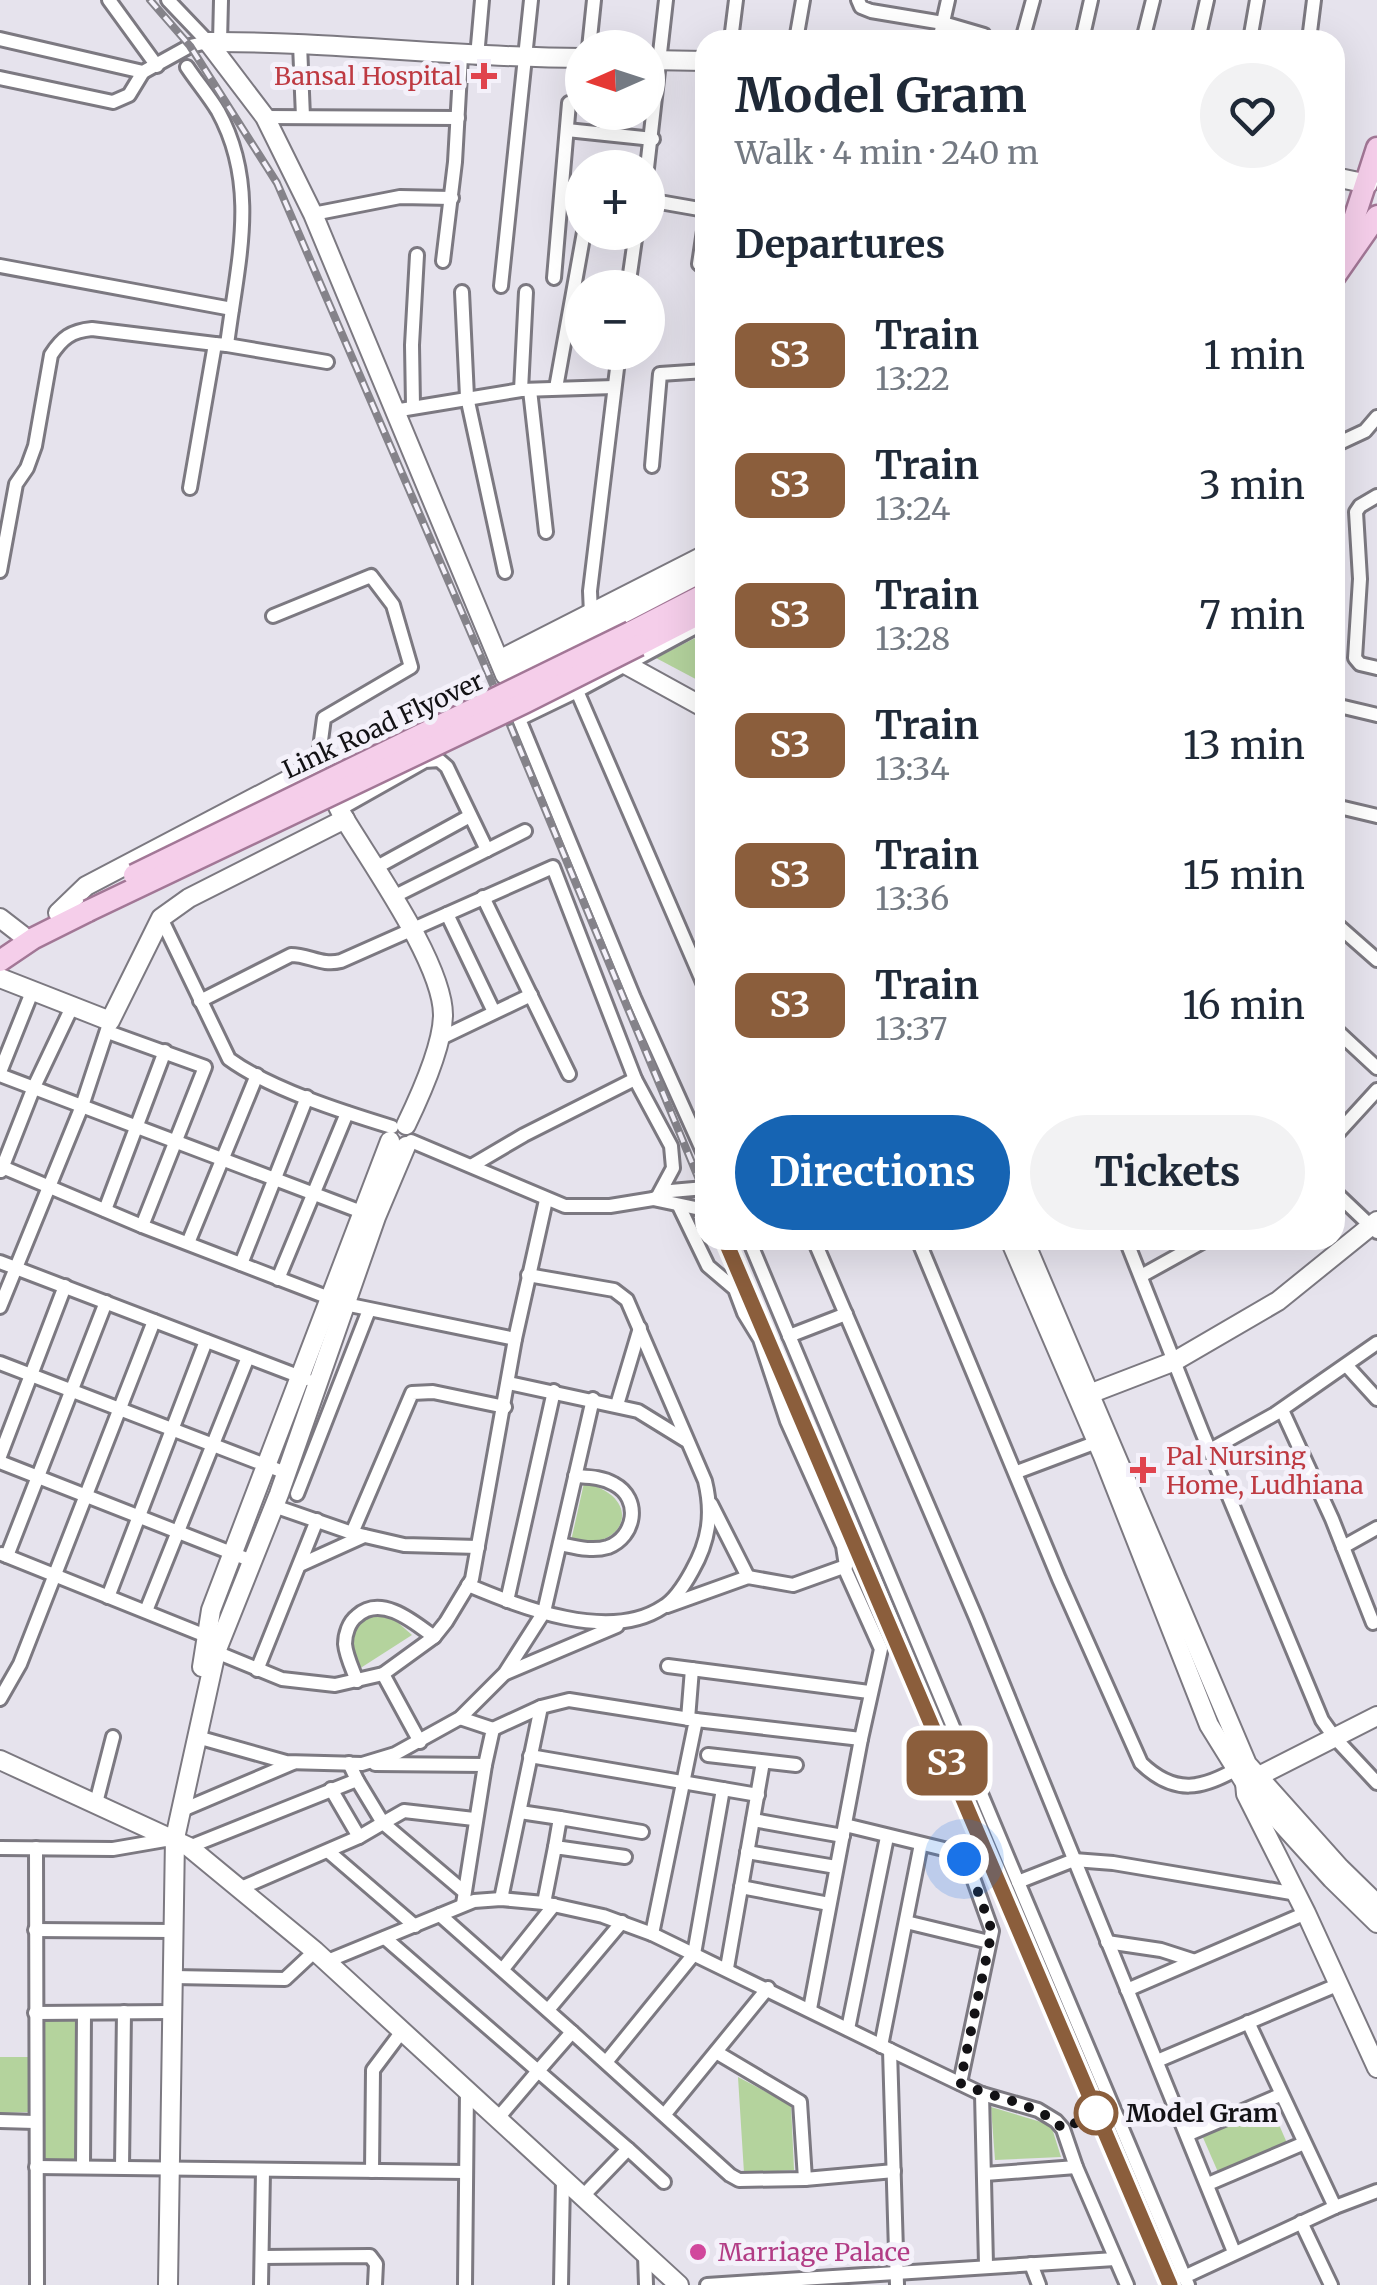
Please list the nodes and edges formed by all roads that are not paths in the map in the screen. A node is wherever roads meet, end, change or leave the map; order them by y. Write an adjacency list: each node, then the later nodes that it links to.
1 (108, 0): 41 (street)
2 (168, 0): 33 (street)
3 (221, 0): 33 (street)
4 (482, 0): 35 (street)
5 (530, 0): 36 (street)
6 (594, 0): 20 (street)
7 (666, 0): 21 (street)
8 (736, 0): 22 (street)
9 (803, 0): 23 (street)
10 (858, 0): 18 (street)
11 (948, 0): 19 (street)
12 (1033, 0): 26 (street)
13 (1091, 0): 27 (street)
14 (1152, 0): 28 (street)
15 (1206, 0): 29 (street)
16 (1256, 0): 30 (street)
17 (1314, 0): 31 (street)
18 (890, 7): 19 (street)
19 (943, 23): 24 (street); 25 (street)
20 (591, 30)
21 (660, 30)
22 (732, 30)
23 (798, 30)
24 (942, 30)
25 (967, 30)
26 (1025, 30)
27 (1084, 30)
28 (1145, 30)
29 (1200, 30)
30 (1252, 30)
31 (1310, 30)
32 (0, 39): 41 (street)
33 (214, 42): 34 (street); 41 (street); 43 (street)
34 (300, 44): 35 (street); 44 (street)
35 (469, 57): 36 (street); 45 (street)
36 (527, 58): 37 (street); 67 (street)
37 (565, 58)
38 (665, 60): 39 (street)
39 (695, 61)
40 (187, 67): 70 (street)
41 (150, 69): 42 (street)
42 (0, 78)
43 (265, 116): 44 (street); 58 (street)
44 (302, 117): 45 (street)
45 (458, 118): 55 (street)
46 (567, 130): 48 (street); 53 (street)
47 (653, 130): 48 (street)
48 (653, 139): 50 (street)
49 (1377, 148): 52 (main road)
50 (651, 150)
51 (1345, 179): 52 (street)
52 (1368, 184): 60 (main road)
53 (562, 187): 54 (street); 66 (street)
54 (565, 187)
55 (452, 198): 58 (street); 63 (street)
56 (665, 203): 57 (street)
57 (695, 208)
58 (313, 214): 80 (street)
59 (1377, 216): 64 (main road)
60 (1345, 233)
61 (581, 250): 76 (street)
62 (417, 255): 79 (street)
63 (443, 261)
64 (1345, 262)
65 (0, 266): 70 (street)
66 (554, 278)
67 (500, 286)
68 (462, 292): 78 (street)
69 (526, 292): 77 (street)
70 (232, 310): 71 (street)
71 (221, 344): 72 (street); 84 (street); 88 (street)
72 (327, 362)
73 (616, 370): 75 (street)
74 (695, 372): 83 (street)
75 (614, 387): 76 (street); 94 (street)
76 (556, 388): 77 (street)
77 (525, 390): 78 (street); 86 (street)
78 (467, 397): 79 (street); 89 (street)
79 (413, 406): 80 (street)
80 (394, 411): 97 (street)
81 (1377, 417): 82 (street)
82 (1345, 439)
83 (652, 466)
84 (190, 488)
85 (1377, 496): 98 (street)
86 (546, 532)
87 (695, 562): 94 (street)
88 (0, 571)
89 (505, 572)
90 (695, 575): 94 (street)
91 (695, 599): 116 (main road, Link Road Flyover, bridge)
92 (273, 616): 106 (street)
93 (695, 616): 116 (main road, Link Road Flyover, bridge)
94 (595, 619): 96 (street); 97 (street)
95 (695, 627): 96 (street)
96 (627, 658): 99 (street); 100 (street); 101 (street)
97 (502, 668): 105 (street)
98 (1377, 668)
99 (577, 691): 105 (street); 127 (street)
100 (695, 692)
101 (695, 702)
102 (1377, 706): 104 (street)
103 (1345, 707): 104 (street)
104 (1376, 715)
105 (519, 720): 152 (street)
106 (317, 771): 108 (street); 117 (street)
107 (1345, 808): 110 (street)
108 (342, 814): 109 (street); 113 (street); 120 (street)
109 (470, 816): 112 (street); 113 (street)
110 (1377, 816)
111 (525, 832): 112 (street)
112 (487, 850): 115 (street)
113 (377, 867): 115 (street)
114 (484, 896): 118 (street); 130 (street); 144 (street)
115 (393, 897): 121 (street)
116 (85, 906): 117 (main road); 126 (main road)
117 (58, 913): 123 (main road)
118 (447, 914): 121 (street); 133 (street)
119 (0, 918): 123 (street)
120 (161, 918): 131 (street); 134 (street)
121 (412, 931): 131 (street); 136 (street)
122 (1345, 932): 125 (street)
123 (22, 935): 124 (main road)
124 (0, 948)
125 (1377, 960)
126 (0, 961)
127 (695, 964)
128 (0, 978): 129 (street)
129 (32, 992): 132 (street); 141 (street)
130 (531, 995): 133 (street); 143 (street)
131 (200, 1001): 138 (street)
132 (72, 1006): 134 (street); 145 (street)
133 (494, 1012): 136 (street)
134 (109, 1026): 137 (street); 148 (street)
135 (1345, 1038): 140 (street)
136 (439, 1039): 153 (street)
137 (165, 1052): 139 (street); 151 (street)
138 (224, 1052): 139 (street); 142 (street)
139 (205, 1068): 154 (street)
140 (1377, 1068)
141 (0, 1073): 145 (street)
142 (257, 1074): 147 (street); 155 (street)
143 (569, 1074)
144 (635, 1079): 156 (street); 162 (street)
145 (34, 1087): 148 (street); 157 (street)
146 (1377, 1090): 150 (street)
147 (307, 1097): 149 (street); 158 (street)
148 (82, 1106): 151 (street); 159 (street)
149 (348, 1113): 153 (street); 161 (street)
150 (1345, 1125)
151 (136, 1126): 154 (street); 167 (street)
152 (695, 1134)
153 (401, 1136): 156 (street); 168 (street)
154 (175, 1141): 155 (street); 169 (street)
155 (223, 1159): 158 (street); 172 (street)
156 (473, 1165): 163 (street)
157 (1, 1169): 159 (street)
158 (274, 1178): 161 (street); 184 (street)
159 (50, 1187): 167 (street); 185 (street)
160 (695, 1190): 162 (street)
161 (313, 1193): 168 (street); 188 (street)
162 (656, 1196): 163 (street); 165 (street)
163 (546, 1200): 186 (street)
164 (1345, 1200): 170 (street)
165 (678, 1206): 166 (street); 171 (street)
166 (695, 1209)
167 (105, 1210): 169 (street)
168 (368, 1214): 190 (street)
169 (142, 1226): 172 (street)
170 (1375, 1226): 173 (street)
171 (695, 1240)
172 (188, 1243): 184 (street)
173 (1345, 1249)
174 (700, 1250): 245 (street)
175 (752, 1250): 197 (street)
176 (818, 1250): 194 (street)
177 (922, 1250): 225 (street)
178 (1015, 1250): 211 (street)
179 (1028, 1250): 211 (street)
180 (1130, 1250): 187 (street)
181 (1188, 1250): 187 (street)
182 (1344, 1250): 202 (street)
183 (0, 1262): 185 (street)
184 (240, 1264): 188 (street)
185 (15, 1267): 189 (street); 192 (street)
186 (528, 1275): 196 (street); 198 (street)
187 (1141, 1276): 202 (street)
188 (278, 1279): 190 (street)
189 (65, 1286): 191 (street); 205 (street)
190 (336, 1301): 193 (street); 206 (street); 208 (street)
191 (106, 1302): 195 (street); 209 (street)
192 (0, 1307)
193 (369, 1310): 198 (street); 229 (street)
194 (846, 1314): 197 (street); 310 (street)
195 (154, 1321): 199 (street); 216 (street)
196 (640, 1328): 214 (street); 219 (street)
197 (788, 1336): 312 (street)
198 (515, 1339): 207 (street)
199 (206, 1341): 201 (street); 218 (street)
200 (1377, 1344): 204 (street)
201 (248, 1357): 206 (street); 221 (street)
202 (1176, 1362): 211 (street); 222 (street)
203 (0, 1364): 205 (street)
204 (1347, 1366): 212 (street); 217 (street)
205 (32, 1376): 209 (street); 223 (street)
206 (299, 1376): 208 (street); 224 (street)
207 (509, 1383): 210 (street); 215 (street)
208 (318, 1384): 226 (street)
209 (71, 1391): 216 (street); 227 (street)
210 (554, 1391): 213 (street); 250 (street)
211 (1084, 1396): 220 (street); 284 (street)
212 (1377, 1398)
213 (594, 1400): 214 (street); 228 (street)
214 (618, 1405): 219 (street)
215 (504, 1407): 237 (street); 240 (street)
216 (120, 1410): 218 (street); 230 (street)
217 (1282, 1410): 222 (street); 239 (street)
218 (172, 1430): 221 (street); 233 (street)
219 (686, 1442): 231 (street)
220 (1097, 1442): 225 (street); 284 (street)
221 (213, 1445): 224 (street); 236 (street)
222 (1210, 1450): 273 (street)
223 (0, 1459): 227 (street)
224 (266, 1466): 226 (street); 241 (street)
225 (1016, 1472): 284 (street)
226 (286, 1474): 232 (street)
227 (38, 1476): 230 (street); 242 (street)
228 (575, 1476): 238 (street); 238 (street)
229 (297, 1494)
230 (85, 1495): 233 (street); 246 (street)
231 (711, 1504): 247 (street); 251 (street)
232 (274, 1506): 234 (street); 243 (street)
233 (139, 1516): 236 (street); 249 (street)
234 (317, 1520): 237 (street); 244 (street)
235 (1377, 1528): 239 (street)
236 (178, 1532): 241 (street); 252 (street)
237 (358, 1534): 240 (street); 244 (street)
238 (560, 1544): 253 (street)
239 (1342, 1547): 255 (street)
240 (478, 1548): 248 (street)
241 (233, 1553): 243 (street); 257 (street)
242 (3, 1555): 246 (street)
243 (252, 1561): 257 (street)
244 (302, 1564): 259 (street)
245 (844, 1567): 247 (street); 264 (street)
246 (53, 1574): 249 (street); 265 (street)
247 (748, 1577): 251 (street)
248 (468, 1586): 250 (street); 256 (street)
249 (108, 1597): 252 (street)
250 (507, 1602): 253 (street)
251 (665, 1607): 254 (street)
252 (146, 1612): 257 (street)
253 (544, 1612): 254 (street); 262 (street)
254 (638, 1618): 262 (street)
255 (1376, 1625)
256 (434, 1636): 261 (street); 263 (street)
257 (214, 1643): 259 (street); 272 (street)
258 (668, 1666): 260 (street)
259 (257, 1670): 263 (street)
260 (692, 1670): 264 (street); 269 (street)
261 (383, 1674): 263 (street); 275 (street)
262 (505, 1674): 268 (street)
263 (357, 1681)
264 (870, 1692): 274 (street)
265 (0, 1699)
266 (541, 1707): 269 (street); 270 (street); 277 (street)
267 (1377, 1716): 273 (street)
268 (460, 1718): 270 (street); 275 (street)
269 (692, 1719): 274 (street); 287 (street)
270 (493, 1730): 283 (street)
271 (113, 1737): 291 (street)
272 (197, 1737): 279 (street); 292 (street)
273 (1335, 1738): 284 (street); 286 (street)
274 (861, 1739): 298 (street)
275 (420, 1742): 281 (street)
276 (708, 1755): 280 (street)
277 (530, 1756): 287 (street); 293 (street)
278 (0, 1760): 291 (street)
279 (294, 1762): 281 (street); 292 (street)
280 (764, 1762): 282 (street); 290 (street)
281 (356, 1764): 283 (street); 285 (street)
282 (796, 1765)
283 (485, 1766): 294 (street)
284 (1246, 1773): 315 (street); 320 (street); 325 (street)
285 (357, 1780): 288 (street); 297 (street)
286 (1377, 1782)
287 (683, 1784): 289 (street); 329 (street)
288 (331, 1789): 300 (street); 302 (street)
289 (723, 1789): 290 (street); 333 (street)
290 (758, 1794): 296 (street)
291 (96, 1803): 302 (street)
292 (180, 1811): 302 (street)
293 (520, 1812): 295 (street); 317 (street)
294 (474, 1818): 297 (street); 316 (street)
295 (560, 1818): 299 (street); 304 (street)
296 (752, 1820): 298 (street); 308 (street)
297 (383, 1823): 300 (street); 316 (street)
298 (844, 1830): 301 (street); 311 (street)
299 (642, 1832)
300 (359, 1836): 307 (street)
301 (888, 1837): 303 (street); 349 (street)
302 (182, 1843): 306 (street); 314 (street); 328 (street)
303 (921, 1844): 324 (street); 331 (street)
304 (555, 1847): 309 (street); 318 (street)
305 (0, 1848): 306 (street)
306 (36, 1848): 327 (street)
307 (329, 1852): 314 (street); 326 (street)
308 (747, 1852): 311 (street); 313 (street)
309 (624, 1857)
310 (1074, 1860): 312 (street); 315 (street); 332 (street)
311 (836, 1868): 319 (street)
312 (1018, 1882): 394 (street)
313 (741, 1887): 319 (street); 336 (street)
314 (242, 1888): 334 (street)
315 (1296, 1894): 321 (street)
316 (462, 1897): 317 (street); 322 (street)
317 (501, 1899): 318 (street)
318 (549, 1904): 323 (street); 337 (street)
319 (830, 1904): 342 (street)
320 (1377, 1904)
321 (1306, 1913): 335 (street); 339 (street)
322 (440, 1915): 326 (street); 337 (street)
323 (622, 1922): 329 (street); 343 (street)
324 (906, 1922): 331 (street); 352 (street)
325 (1377, 1923)
326 (414, 1926): 330 (street)
327 (35, 1930): 328 (street); 344 (street)
328 (174, 1931): 338 (street)
329 (652, 1934): 333 (street)
330 (386, 1938): 334 (street); 357 (street)
331 (989, 1942): 358 (street)
332 (1107, 1942): 335 (street); 341 (street)
333 (694, 1954): 336 (street); 354 (street)
334 (320, 1957): 338 (street); 350 (street)
335 (1192, 1960): 341 (street)
336 (727, 1968): 340 (street)
337 (502, 1969): 343 (street)
338 (173, 1977): 346 (street)
339 (1337, 1985): 348 (street); 356 (street)
340 (768, 1988): 342 (street); 353 (street)
341 (1127, 1990): 355 (street)
342 (810, 2008): 349 (street)
343 (548, 2010): 351 (street)
344 (35, 2012): 347 (street); 365 (street)
345 (124, 2012): 346 (street); 347 (street); 370 (street)
346 (172, 2012): 373 (street)
347 (84, 2013): 372 (street)
348 (1248, 2022): 355 (street); 361 (street)
349 (848, 2029): 352 (street)
350 (403, 2030): 359 (street); 374 (street)
351 (572, 2032): 354 (street); 357 (street)
352 (886, 2048): 358 (street); 376 (street)
353 (716, 2052): 362 (street); 379 (street)
354 (606, 2061): 362 (street)
355 (1157, 2061): 366 (street)
356 (1376, 2063)
357 (538, 2071): 363 (street); 368 (street)
358 (960, 2083): 360 (street)
359 (466, 2089): 363 (street); 377 (street)
360 (982, 2094): 371 (street); 378 (street)
361 (1280, 2095): 366 (street); 367 (street)
362 (665, 2114): 379 (street)
363 (498, 2118): 380 (street)
364 (0, 2122): 365 (street)
365 (36, 2122): 369 (street)
366 (1189, 2134): 382 (street)
367 (1302, 2144): 382 (street); 385 (street)
368 (628, 2150): 381 (street); 384 (street)
369 (36, 2167): 372 (street); 395 (street)
370 (122, 2167): 372 (street); 373 (street)
371 (1076, 2167): 378 (street); 390 (street)
372 (83, 2168)
373 (171, 2168): 375 (street); 396 (street)
374 (372, 2170): 375 (street); 377 (street)
375 (263, 2171): 389 (street)
376 (894, 2171): 379 (street); 393 (street)
377 (466, 2172): 399 (street)
378 (984, 2174): 392 (street)
379 (806, 2179)
380 (563, 2180): 384 (street); 400 (street)
381 (664, 2182)
382 (1208, 2184): 387 (street)
383 (1377, 2191): 385 (street)
384 (582, 2198): 388 (street)
385 (1335, 2207): 386 (street)
386 (1302, 2222): 387 (street); 406 (street)
387 (1234, 2252): 394 (street)
388 (645, 2255): 401 (street); 402 (street)
389 (262, 2257): 397 (street); 398 (street)
390 (1115, 2259): 391 (street); 405 (street)
391 (1031, 2264): 392 (street); 404 (street)
392 (986, 2266): 393 (street)
393 (897, 2279): 403 (street)
394 (1186, 2281)
395 (37, 2285)
396 (168, 2285)
397 (261, 2285)
398 (375, 2285)
399 (465, 2285)
400 (562, 2285)
401 (646, 2285)
402 (679, 2285)
403 (707, 2285)
404 (1039, 2285)
405 (1127, 2285)
406 (1331, 2285)

